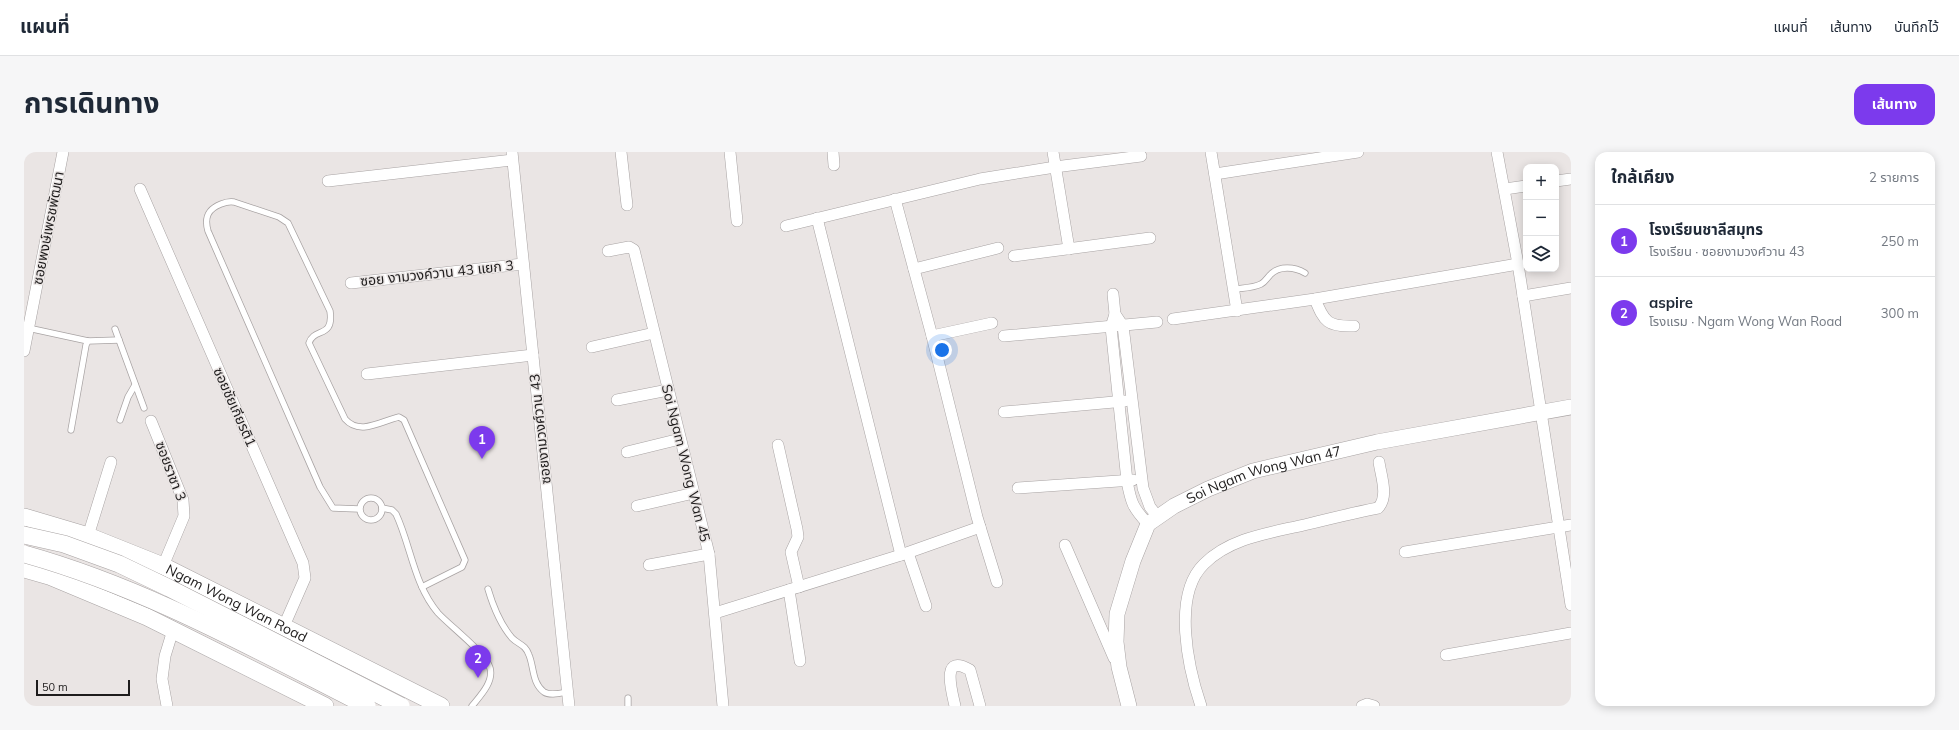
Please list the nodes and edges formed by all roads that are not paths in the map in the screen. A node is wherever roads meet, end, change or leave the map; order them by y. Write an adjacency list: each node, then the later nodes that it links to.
1 (63, 152): 48 (street, ซอยพงษ์เพรชพัฒนา)
2 (621, 152): 21 (street)
3 (730, 152): 23 (street)
4 (833, 152): 11 (street)
5 (1052, 152): 12 (street)
6 (1211, 152): 13 (street)
7 (1358, 152): 13 (street)
8 (1497, 152): 19 (street)
9 (512, 156): 15 (street); 30 (street, ซอยงามวงศ์วาน 43)
10 (1141, 156): 12 (street)
11 (834, 165)
12 (1055, 167): 20 (street); 27 (street)
13 (1215, 174): 36 (street)
14 (1571, 179): 16 (street)
15 (328, 181)
16 (1559, 181)
17 (1523, 186): 19 (street)
18 (140, 189): 107 (street, ซอยชัยเกียรติ1)
19 (1505, 189): 31 (street)
20 (895, 199): 22 (street); 32 (street)
21 (627, 205)
22 (817, 218): 24 (street); 95 (street)
23 (737, 221)
24 (786, 226)
25 (1150, 238): 27 (street)
26 (998, 248): 32 (street)
27 (1069, 249): 29 (street)
28 (608, 251): 50 (street, Soi Ngam Wong Wan 45)
29 (1014, 256)
30 (523, 264): 34 (street, ซอย งามวงค์วาน 43 แยก 3); 57 (street, ซอยงามวงศ์วาน 43)
31 (1518, 264): 38 (street); 39 (street)
32 (914, 269): 51 (street)
33 (1305, 273): 36 (lane)
34 (351, 283)
35 (1571, 288): 38 (street)
36 (1234, 289): 40 (street)
37 (1113, 294): 41 (street)
38 (1523, 296): 67 (street)
39 (1315, 299): 40 (street); 46 (street)
40 (1237, 311): 42 (street)
41 (1115, 314): 45 (street); 47 (street)
42 (1173, 319)
43 (1157, 322): 45 (street)
44 (992, 323): 51 (street)
45 (1123, 326): 47 (street); 62 (street)
46 (1354, 326)
47 (1111, 327): 52 (street); 63 (street)
48 (26, 328): 54 (lane); 56 (street, ซอยพงษ์เพรชพัฒนา)
49 (115, 329): 53 (lane)
50 (654, 333): 55 (street); 60 (street, Soi Ngam Wong Wan 45)
51 (932, 336): 88 (street)
52 (1004, 336)
53 (119, 340): 54 (lane); 59 (lane)
54 (88, 341): 70 (lane)
55 (592, 347)
56 (24, 351)
57 (533, 354): 58 (street); 113 (street, ซอยงามวงศ์วาน 43)
58 (367, 374)
59 (136, 385): 65 (lane); 68 (lane)
60 (668, 390): 61 (street); 71 (street, Soi Ngam Wong Wan 45)
61 (617, 400)
62 (1132, 400): 63 (street); 76 (street)
63 (1118, 402): 66 (street); 77 (street)
64 (1571, 407): 67 (street, Soi Ngam Wong Wan 47)
65 (144, 408)
66 (1004, 412)
67 (1540, 412): 84 (street, Soi Ngam Wong Wan 47); 87 (street)
68 (120, 420)
69 (151, 421): 97 (street, ซอยราชา 3)
70 (71, 430)
71 (680, 439): 73 (street); 79 (street, Soi Ngam Wong Wan 45)
72 (778, 445): 102 (street)
73 (627, 452)
74 (111, 462): 90 (street)
75 (1379, 462): 127 (street)
76 (1142, 479): 77 (street); 84 (street)
77 (1127, 481): 78 (street); 84 (street)
78 (1018, 488)
79 (694, 493): 80 (street); 94 (street, Soi Ngam Wong Wan 45)
80 (637, 506)
81 (382, 508): 82 (lane); 82 (lane); 101 (lane)
82 (359, 509): 101 (lane)
83 (24, 517): 85 (main road, Ngam Wong Wan Road)
84 (1153, 521): 112 (street)
85 (55, 525): 90 (main road, Ngam Wong Wan Road); 99 (main road)
86 (1571, 525): 87 (street)
87 (1558, 527): 92 (street); 104 (street)
88 (980, 528): 95 (street); 100 (street)
89 (24, 535): 118 (main road, Ngam Wong Wan Road, bridge)
90 (88, 536): 97 (main road, Ngam Wong Wan Road)
91 (1065, 545): 112 (street)
92 (1405, 552)
93 (24, 554): 117 (main road, bridge)
94 (709, 554): 96 (street); 106 (street, Soi Ngam Wong Wan 45)
95 (905, 554): 102 (street); 105 (street)
96 (649, 565)
97 (163, 566): 107 (main road, Ngam Wong Wan Road)
98 (24, 569): 99 (main road)
99 (49, 576): 108 (main road)
100 (997, 582)
101 (422, 587): 120 (lane)
102 (794, 588): 106 (street); 111 (street)
103 (488, 589): 113 (lane)
104 (1571, 605)
105 (926, 606)
106 (716, 613): 123 (street, Soi Ngam Wong Wan 45)
107 (284, 626): 119 (main road, Ngam Wong Wan Road)
108 (173, 630): 115 (street); 116 (main road)
109 (1571, 633): 110 (street)
110 (1446, 655)
111 (800, 661)
112 (1118, 667): 126 (street)
113 (568, 692): 121 (street, ซอยงามวงศ์วาน 43)
114 (628, 698): 122 (lane)
115 (167, 706)
116 (325, 706)
117 (367, 706)
118 (401, 706)
119 (441, 706)
120 (472, 706)
121 (569, 706)
122 (628, 706)
123 (723, 706)
124 (955, 706): 125 (street)
125 (980, 706)
126 (1129, 706)
127 (1201, 706)
128 (1362, 706): 129 (street)
129 (1374, 706)

